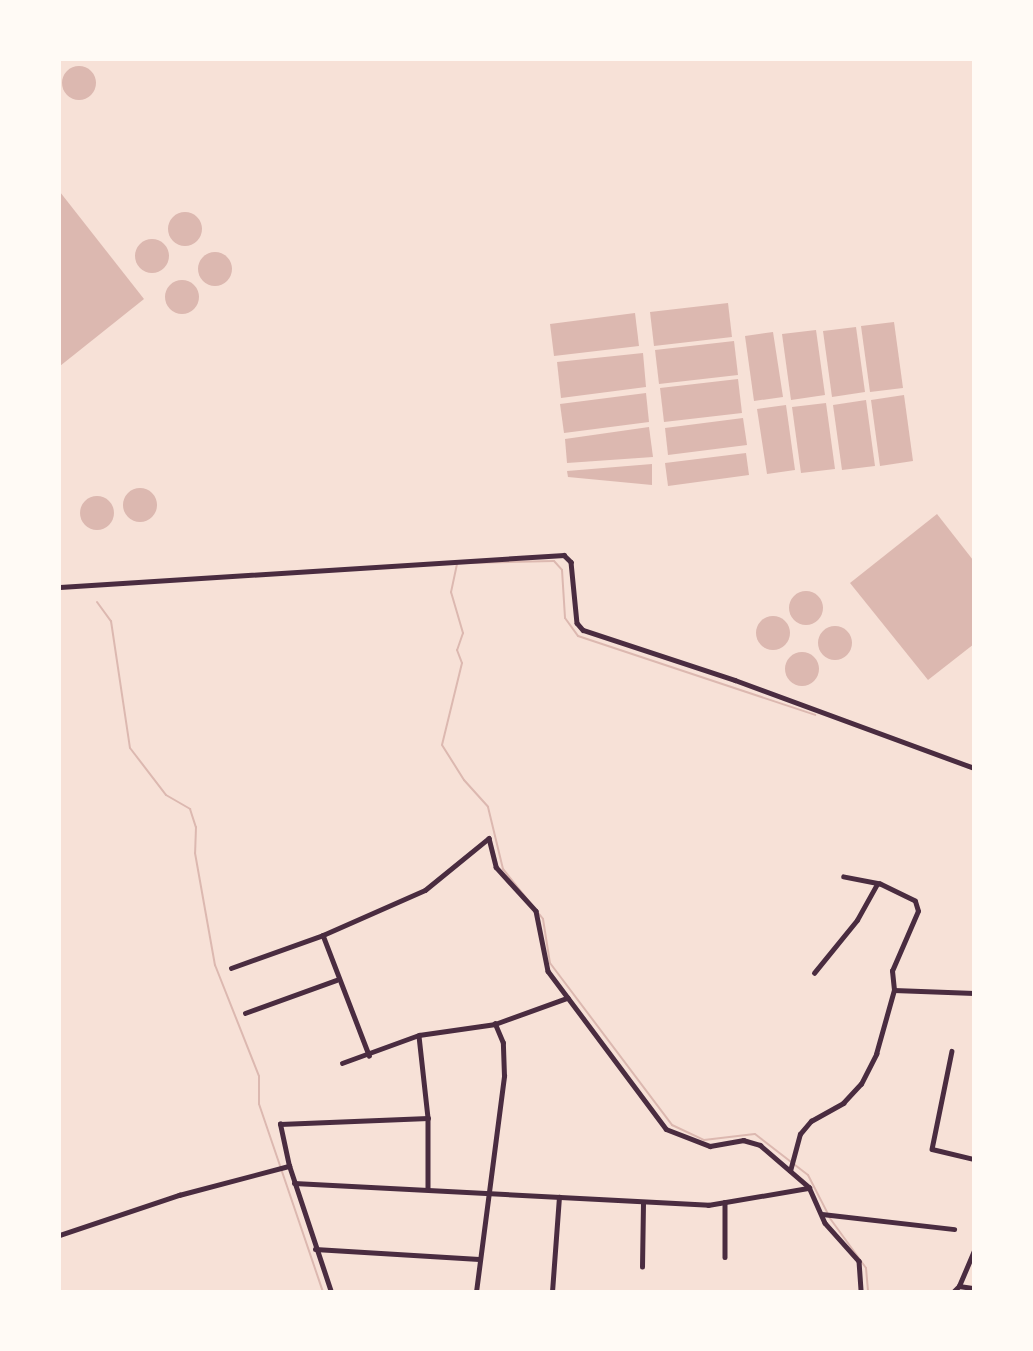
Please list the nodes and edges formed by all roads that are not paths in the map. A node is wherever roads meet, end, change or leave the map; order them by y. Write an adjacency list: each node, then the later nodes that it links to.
1 (60, 587): 2 (street)
2 (974, 768)
3 (845, 877): 4 (street)
4 (877, 884): 7 (street); 9 (street)
5 (323, 935): 6 (street); 8 (street); 11 (street)
6 (231, 968)
7 (814, 972)
8 (336, 980): 12 (street); 16 (street)
9 (894, 990): 10 (street); 21 (street)
10 (974, 993)
11 (567, 998): 13 (street); 21 (street)
12 (244, 1013)
13 (495, 1024): 14 (street); 25 (street)
14 (419, 1035): 16 (street); 18 (street)
15 (952, 1051): 19 (street)
16 (369, 1055): 17 (street)
17 (342, 1063)
18 (428, 1118): 20 (street); 23 (street)
19 (974, 1159)
20 (283, 1168): 22 (street); 31 (street)
21 (790, 1171): 24 (street)
22 (295, 1183): 23 (street); 32 (street)
23 (428, 1188): 25 (street)
24 (809, 1188): 27 (street); 29 (street)
25 (489, 1191): 26 (street); 35 (street)
26 (559, 1197): 28 (street); 41 (street)
27 (725, 1202): 28 (street); 34 (street)
28 (643, 1203): 36 (street)
29 (821, 1214): 30 (street); 42 (street)
30 (954, 1229)
31 (60, 1235)
32 (315, 1249): 35 (street); 39 (street)
33 (974, 1250): 37 (street)
34 (725, 1257)
35 (479, 1259): 40 (street)
36 (642, 1266)
37 (959, 1286): 38 (street); 43 (street)
38 (974, 1289)
39 (331, 1292)
40 (476, 1292)
41 (552, 1292)
42 (860, 1292)
43 (953, 1292)

